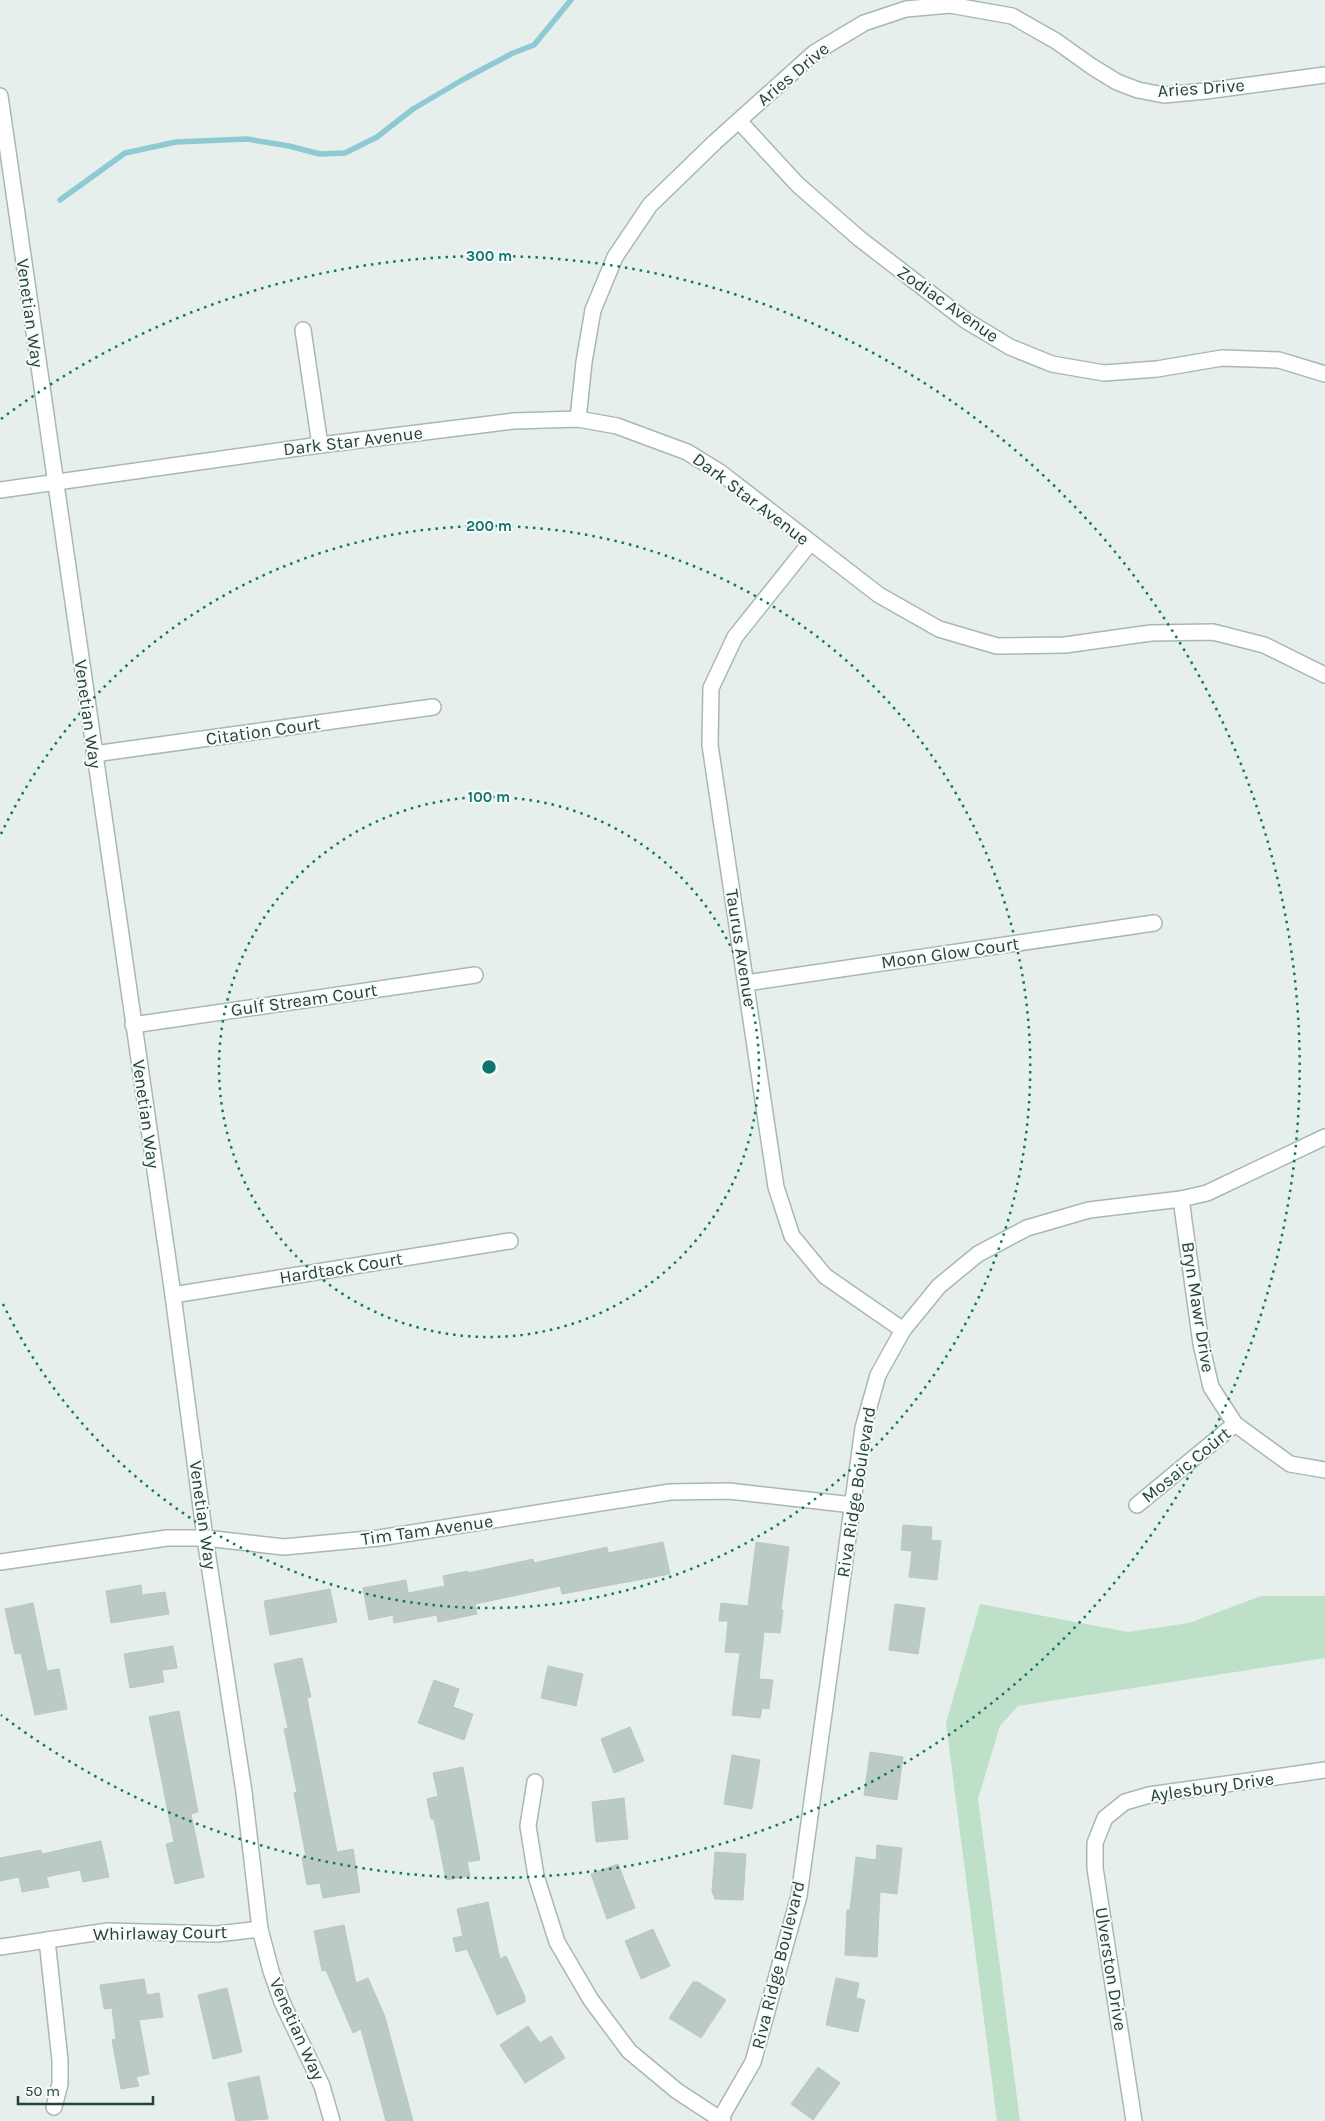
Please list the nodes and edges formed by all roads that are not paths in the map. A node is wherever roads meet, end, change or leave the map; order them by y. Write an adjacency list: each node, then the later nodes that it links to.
1 (1325, 74): 3 (street, Aries Drive)
2 (0, 96): 8 (street, Venetian Way)
3 (739, 121): 5 (street, Zodiac Avenue); 6 (street, Aries Drive)
4 (303, 330): 7 (street)
5 (1325, 374)
6 (578, 419): 7 (street, Dark Star Avenue); 10 (street, Dark Star Avenue)
7 (320, 445): 8 (street, Dark Star Avenue)
8 (54, 483): 9 (street, Dark Star Avenue); 13 (street, Venetian Way)
9 (0, 490)
10 (810, 543): 11 (street, Dark Star Avenue); 16 (street, Taurus Avenue)
11 (1325, 674)
12 (432, 707): 13 (street, Citation Court)
13 (94, 754): 17 (street, Venetian Way)
14 (1154, 923): 16 (street, Moon Glow Court)
15 (475, 975): 17 (street, Gulf Stream Court)
16 (746, 983): 22 (street, Taurus Avenue)
17 (133, 1025): 21 (street, Venetian Way)
18 (1325, 1137): 19 (street, Riva Ridge Boulevard)
19 (1181, 1199): 22 (street, Riva Ridge Boulevard); 23 (street, Bryn Mawr Drive)
20 (510, 1241): 21 (street, Hardtack Court)
21 (172, 1295): 27 (street, Venetian Way)
22 (903, 1330): 25 (street, Riva Ridge Boulevard)
23 (1235, 1424): 24 (street, Bryn Mawr Drive); 26 (street, Mosaic Court)
24 (1325, 1470)
25 (853, 1505): 27 (street, Tim Tam Avenue); 36 (street, Riva Ridge Boulevard)
26 (1137, 1505)
27 (205, 1538): 28 (street, Tim Tam Avenue); 32 (street, Venetian Way)
28 (0, 1562)
29 (1325, 1770): 31 (street, Aylesbury Drive)
30 (535, 1782): 36 (street)
31 (1105, 1818): 38 (street, Ulverston Drive)
32 (260, 1929): 33 (street, Whirlaway Court); 37 (street, Venetian Way)
33 (47, 1940): 34 (street, Whirlaway Court); 35 (street)
34 (0, 1947)
35 (54, 2107)
36 (721, 2120)
37 (332, 2121)
38 (1134, 2121)

